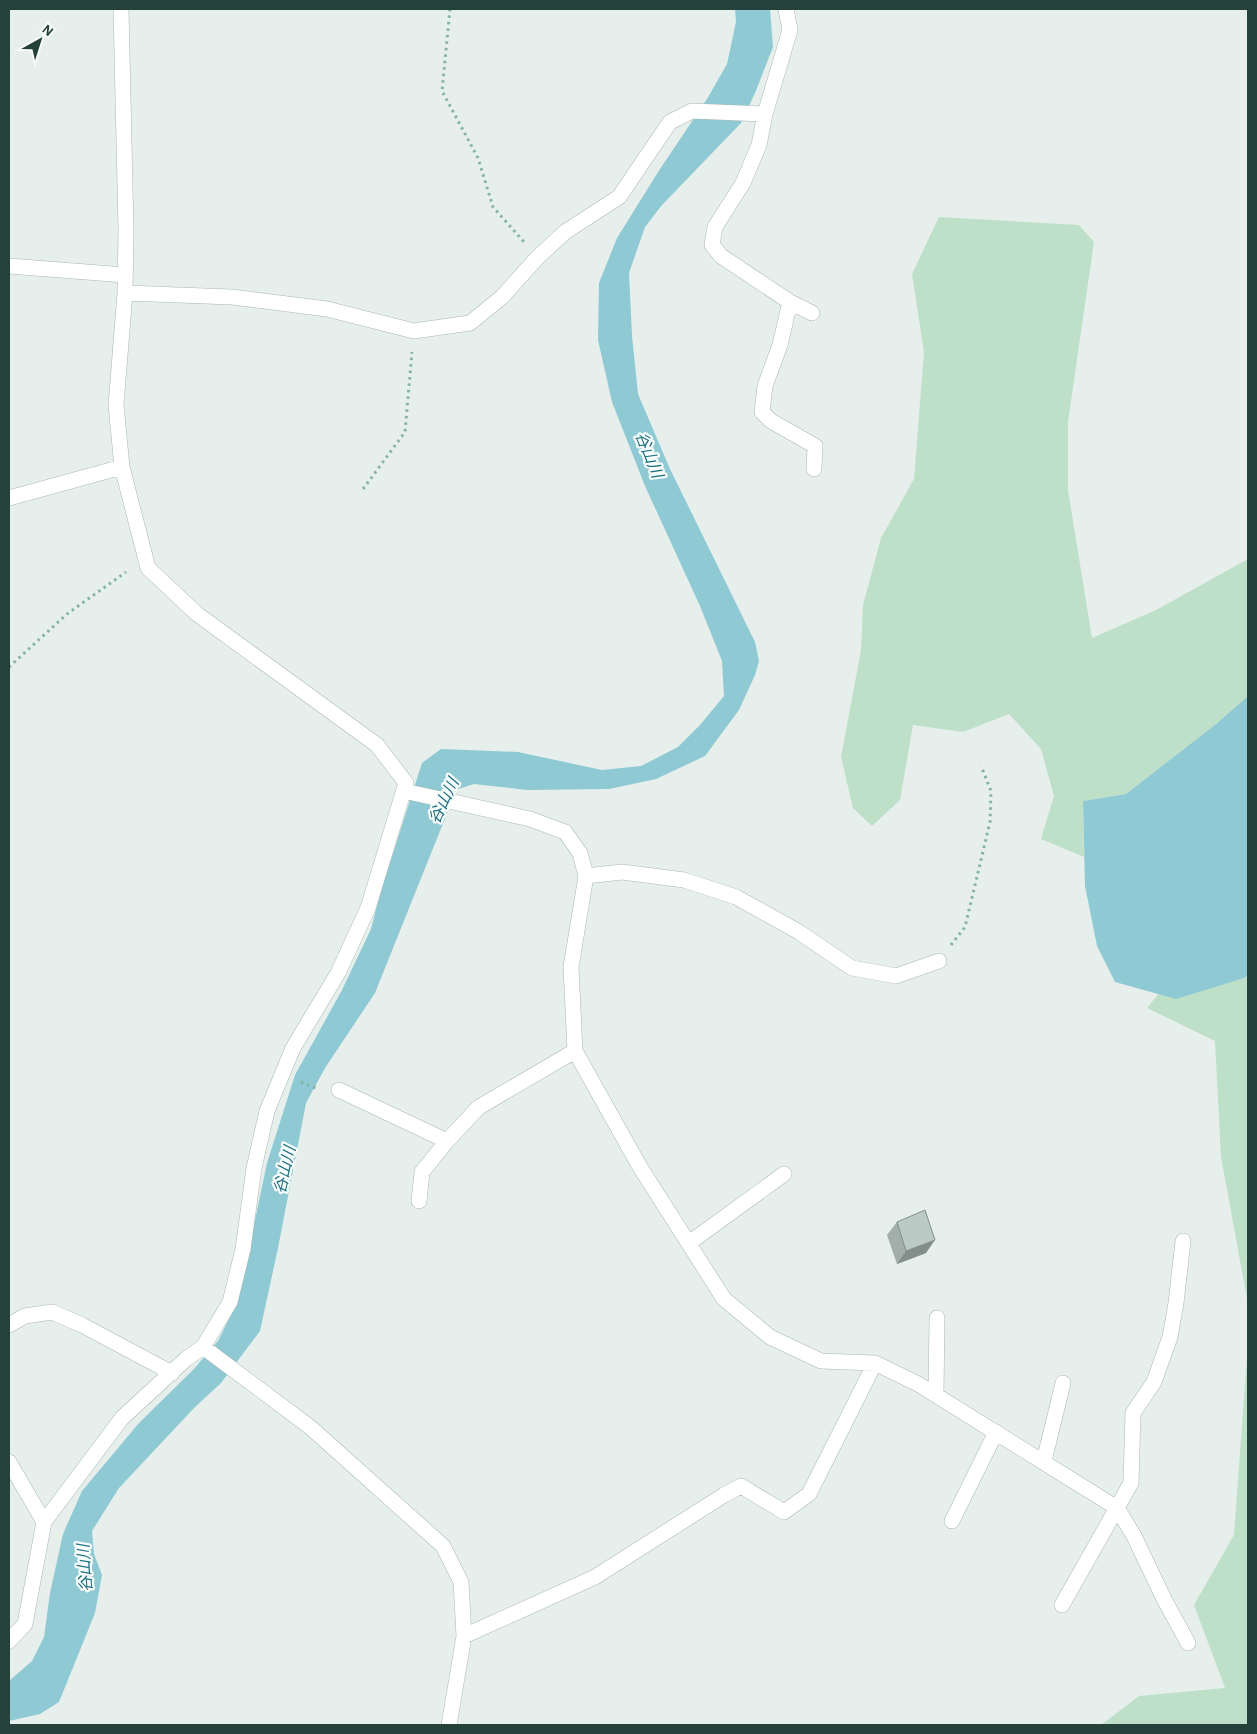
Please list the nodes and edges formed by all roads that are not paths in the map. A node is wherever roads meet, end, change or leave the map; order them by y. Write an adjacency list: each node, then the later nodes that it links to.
1 (121, 9): 5 (street)
2 (786, 9): 3 (street)
3 (765, 114): 6 (street); 7 (street)
4 (9, 266): 5 (street)
5 (126, 275): 6 (street)
6 (126, 293): 9 (street)
7 (790, 302): 8 (street); 10 (street)
8 (812, 313)
9 (122, 467): 11 (street); 12 (street)
10 (814, 469)
11 (9, 498)
12 (404, 791): 13 (street); 24 (street)
13 (586, 876): 14 (street); 15 (street)
14 (939, 961)
15 (575, 1052): 17 (street); 21 (street)
16 (339, 1090): 17 (street)
17 (447, 1141): 19 (street)
18 (784, 1174): 21 (street)
19 (419, 1201)
20 (1183, 1241): 32 (street)
21 (689, 1243): 25 (street)
22 (937, 1318): 28 (street)
23 (9, 1325): 26 (street)
24 (203, 1347): 26 (street); 36 (street)
25 (875, 1362): 28 (street); 36 (street)
26 (172, 1373): 34 (street)
27 (1063, 1383): 31 (street)
28 (936, 1394): 29 (street)
29 (996, 1432): 31 (street); 33 (street)
30 (9, 1462): 34 (street)
31 (1044, 1462): 32 (street)
32 (1117, 1508): 35 (street); 38 (street)
33 (952, 1521)
34 (44, 1522): 37 (street)
35 (1062, 1606)
36 (464, 1636): 39 (street)
37 (9, 1641)
38 (1188, 1642)
39 (449, 1725)

